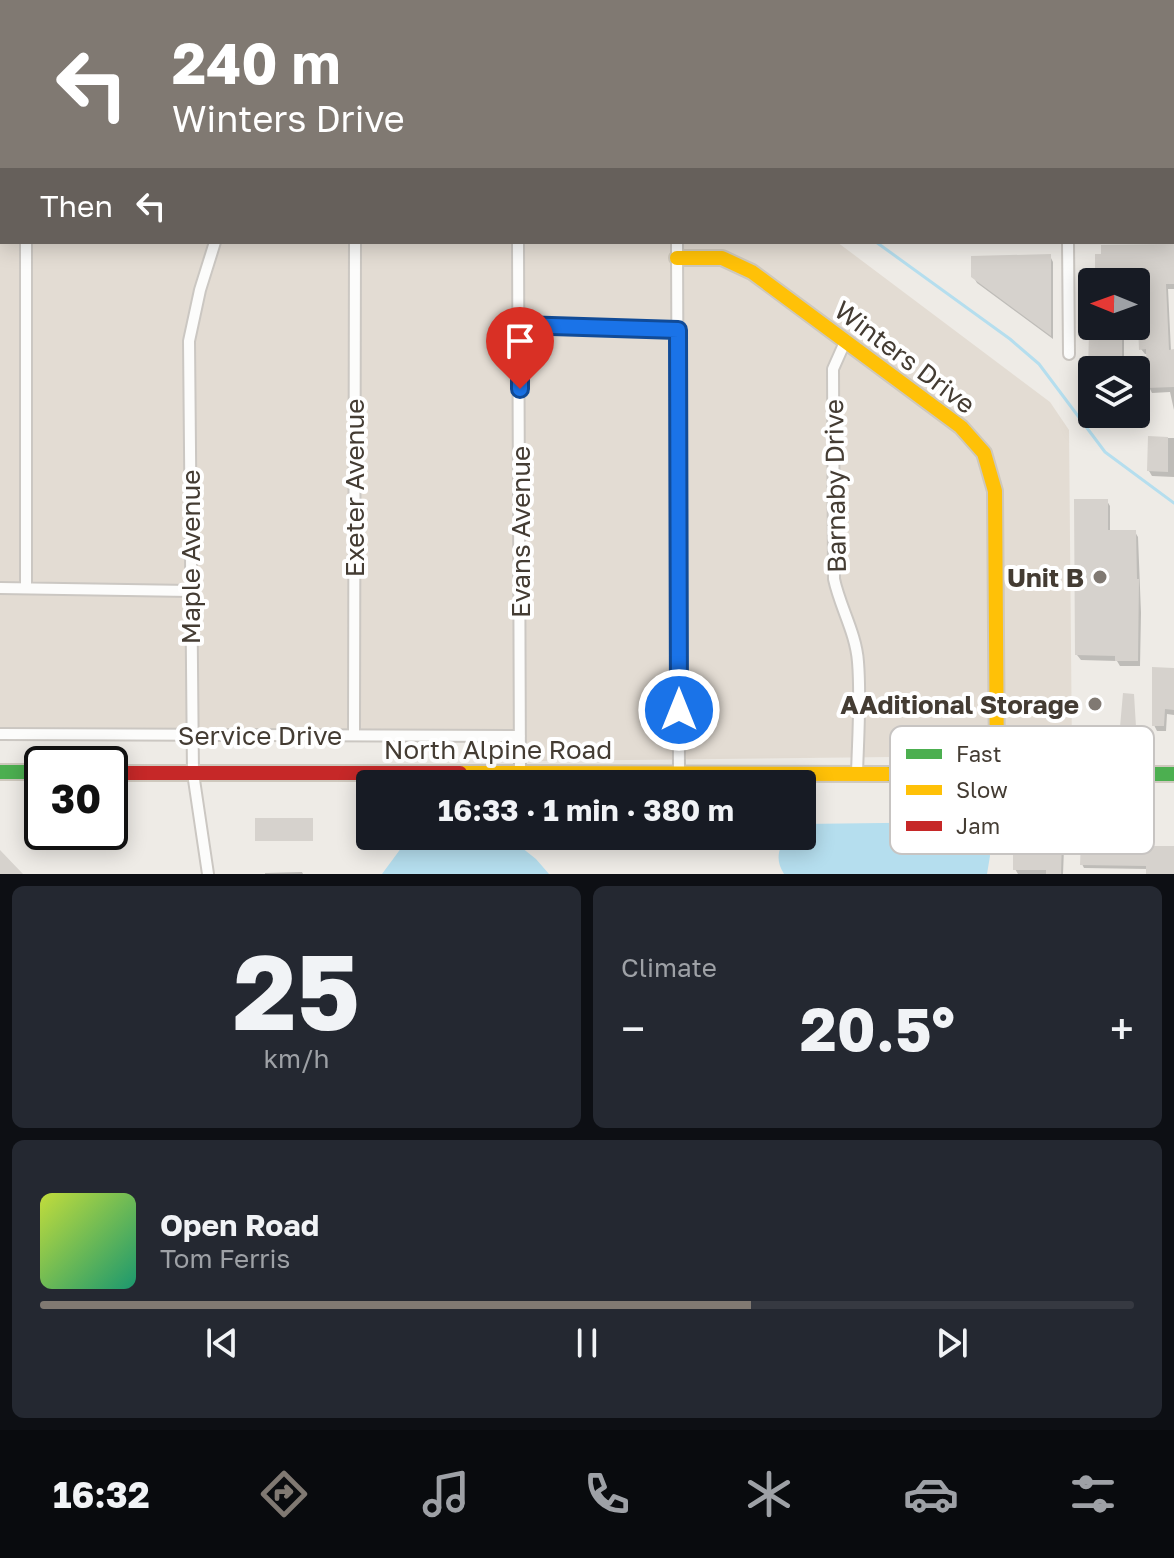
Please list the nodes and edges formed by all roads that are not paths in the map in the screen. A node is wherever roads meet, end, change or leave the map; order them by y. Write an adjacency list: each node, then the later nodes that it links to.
1 (26, 244): 13 (street)
2 (214, 244): 14 (street, Maple Avenue)
3 (355, 244): 18 (street, Exeter Avenue)
4 (518, 244): 8 (street, Evans Avenue)
5 (677, 244): 7 (street)
6 (1068, 244): 11 (street)
7 (677, 258): 9 (street); 10 (main road, Winters Drive)
8 (520, 325): 9 (street); 19 (street, Evans Avenue)
9 (678, 330): 21 (street)
10 (845, 342): 15 (main road, Winters Drive); 28 (street, Barnaby Drive)
11 (1069, 354)
12 (0, 588): 13 (street)
13 (26, 588): 14 (street)
14 (190, 591): 17 (street, Maple Avenue)
15 (997, 726)
16 (0, 734): 17 (street, Service Drive)
17 (192, 735): 18 (street, Service Drive); 25 (street, Maple Avenue)
18 (354, 735): 19 (street, Service Drive)
19 (520, 736): 20 (street, Evans Avenue)
20 (520, 770)
21 (679, 770)
22 (0, 772): 23 (main road)
23 (24, 772)
24 (128, 773): 25 (main road, North Alpine Road)
25 (193, 773): 26 (main road, North Alpine Road); 30 (street, Maple Avenue)
26 (356, 773)
27 (816, 774): 28 (main road, North Alpine Road)
28 (857, 774): 29 (main road, North Alpine Road)
29 (890, 774)
30 (208, 874)

